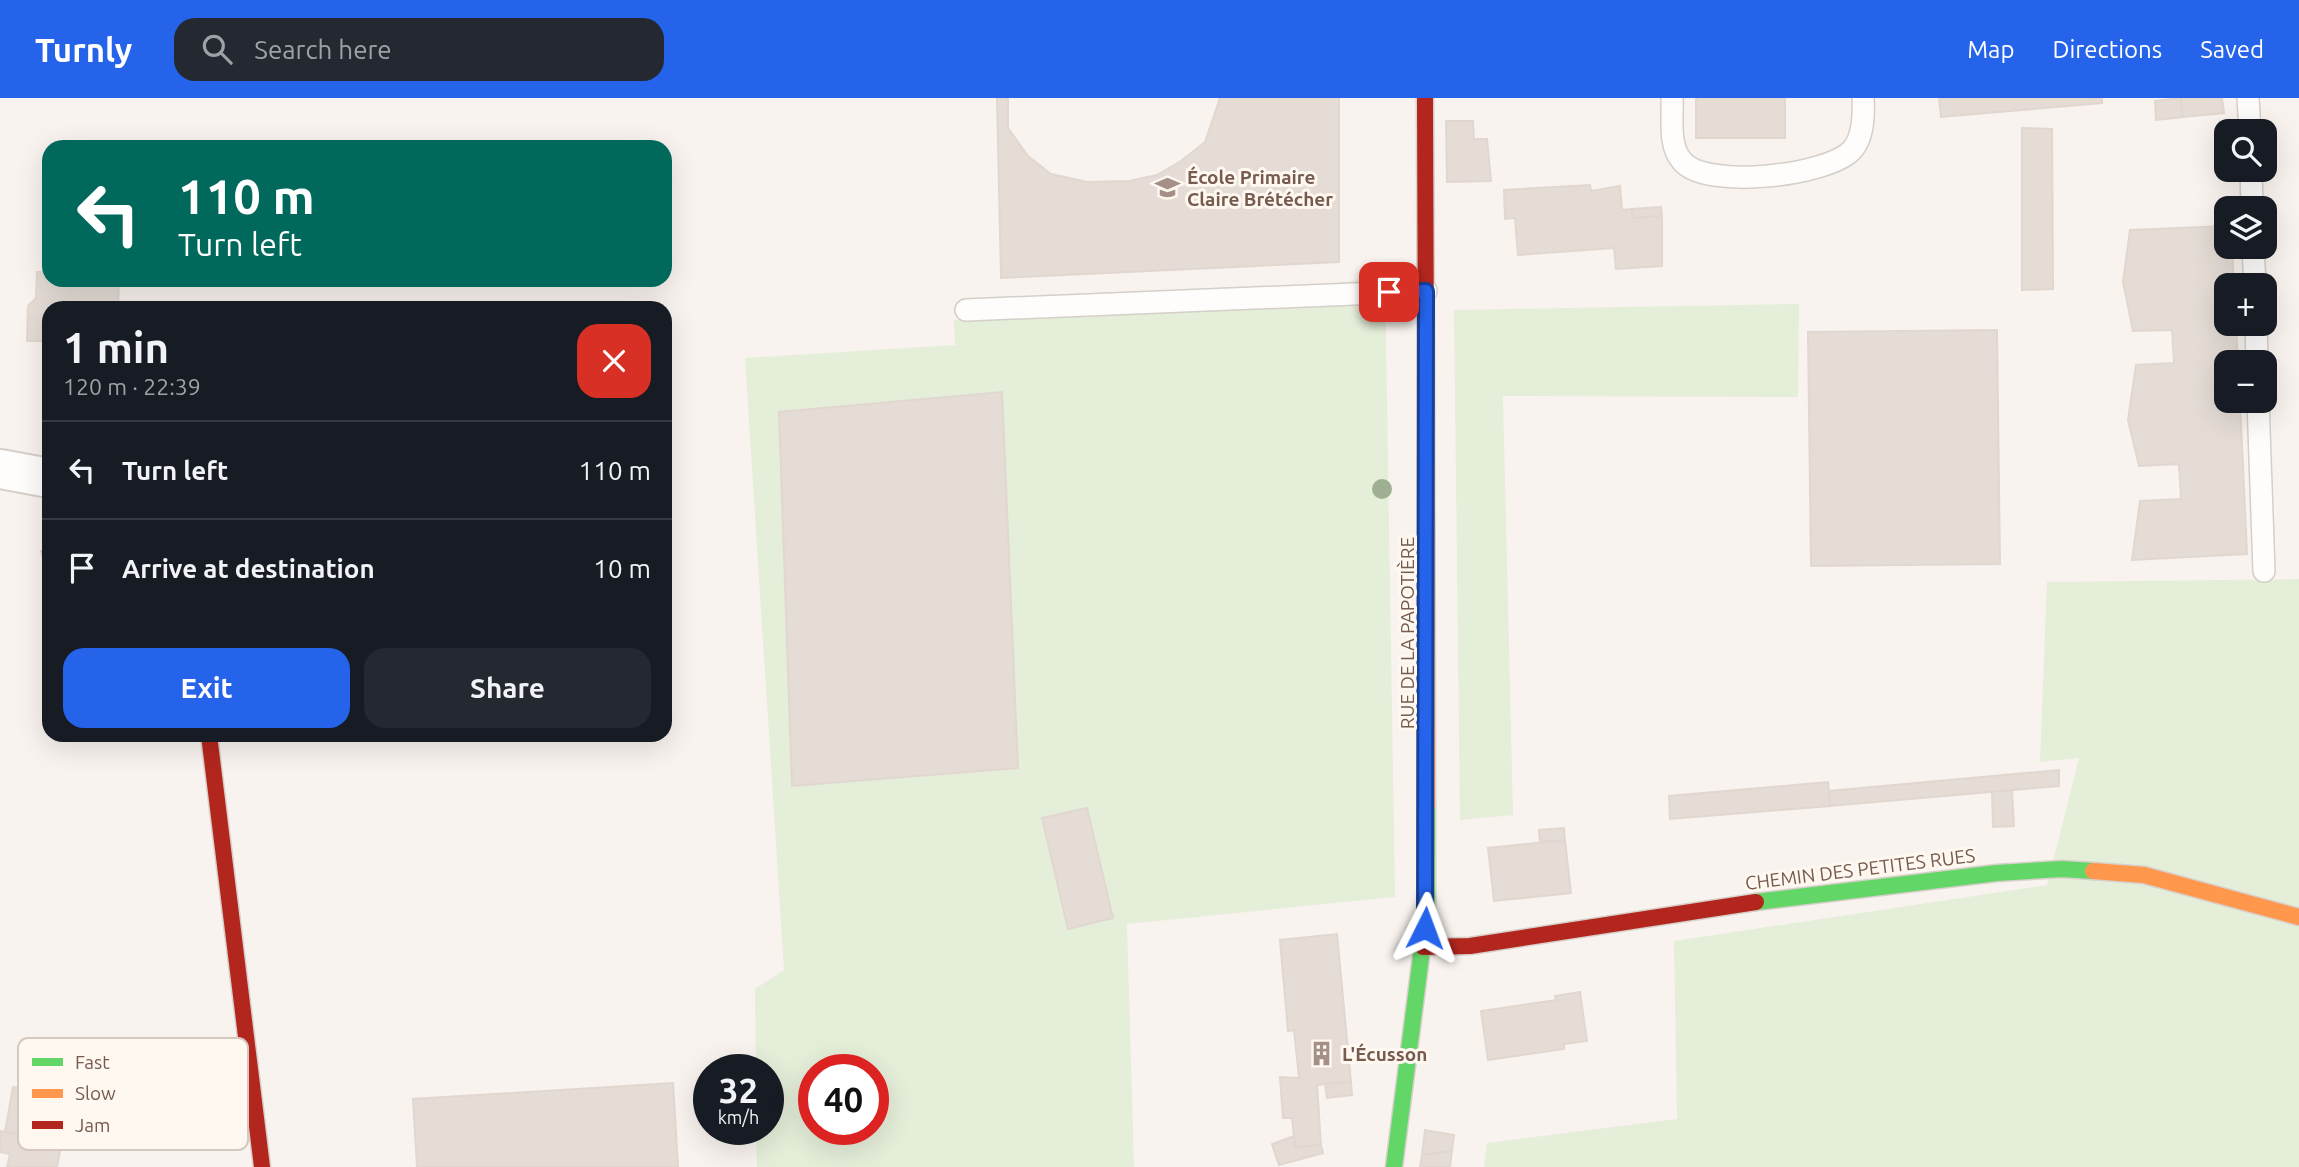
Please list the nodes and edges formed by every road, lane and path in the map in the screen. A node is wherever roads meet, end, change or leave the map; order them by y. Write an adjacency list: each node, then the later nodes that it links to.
1 (1425, 98): 6 (street, RUE DE LA PAPOTIÈRE)
2 (1672, 98): 3 (lane)
3 (1863, 98)
4 (2248, 98): 5 (lane)
5 (2249, 119)
6 (1426, 291): 7 (lane); 14 (street, RUE DE LA PAPOTIÈRE)
7 (966, 310)
8 (2259, 413): 11 (lane)
9 (0, 469): 10 (street)
10 (42, 477)
11 (2264, 570)
12 (210, 742): 15 (street)
13 (2299, 917): 14 (street, CHEMIN DES PETITES RUES)
14 (1423, 947): 18 (street, RUE DE LA PAPOTIÈRE)
15 (246, 1038)
16 (248, 1053): 17 (street)
17 (262, 1167)
18 (1394, 1167)

